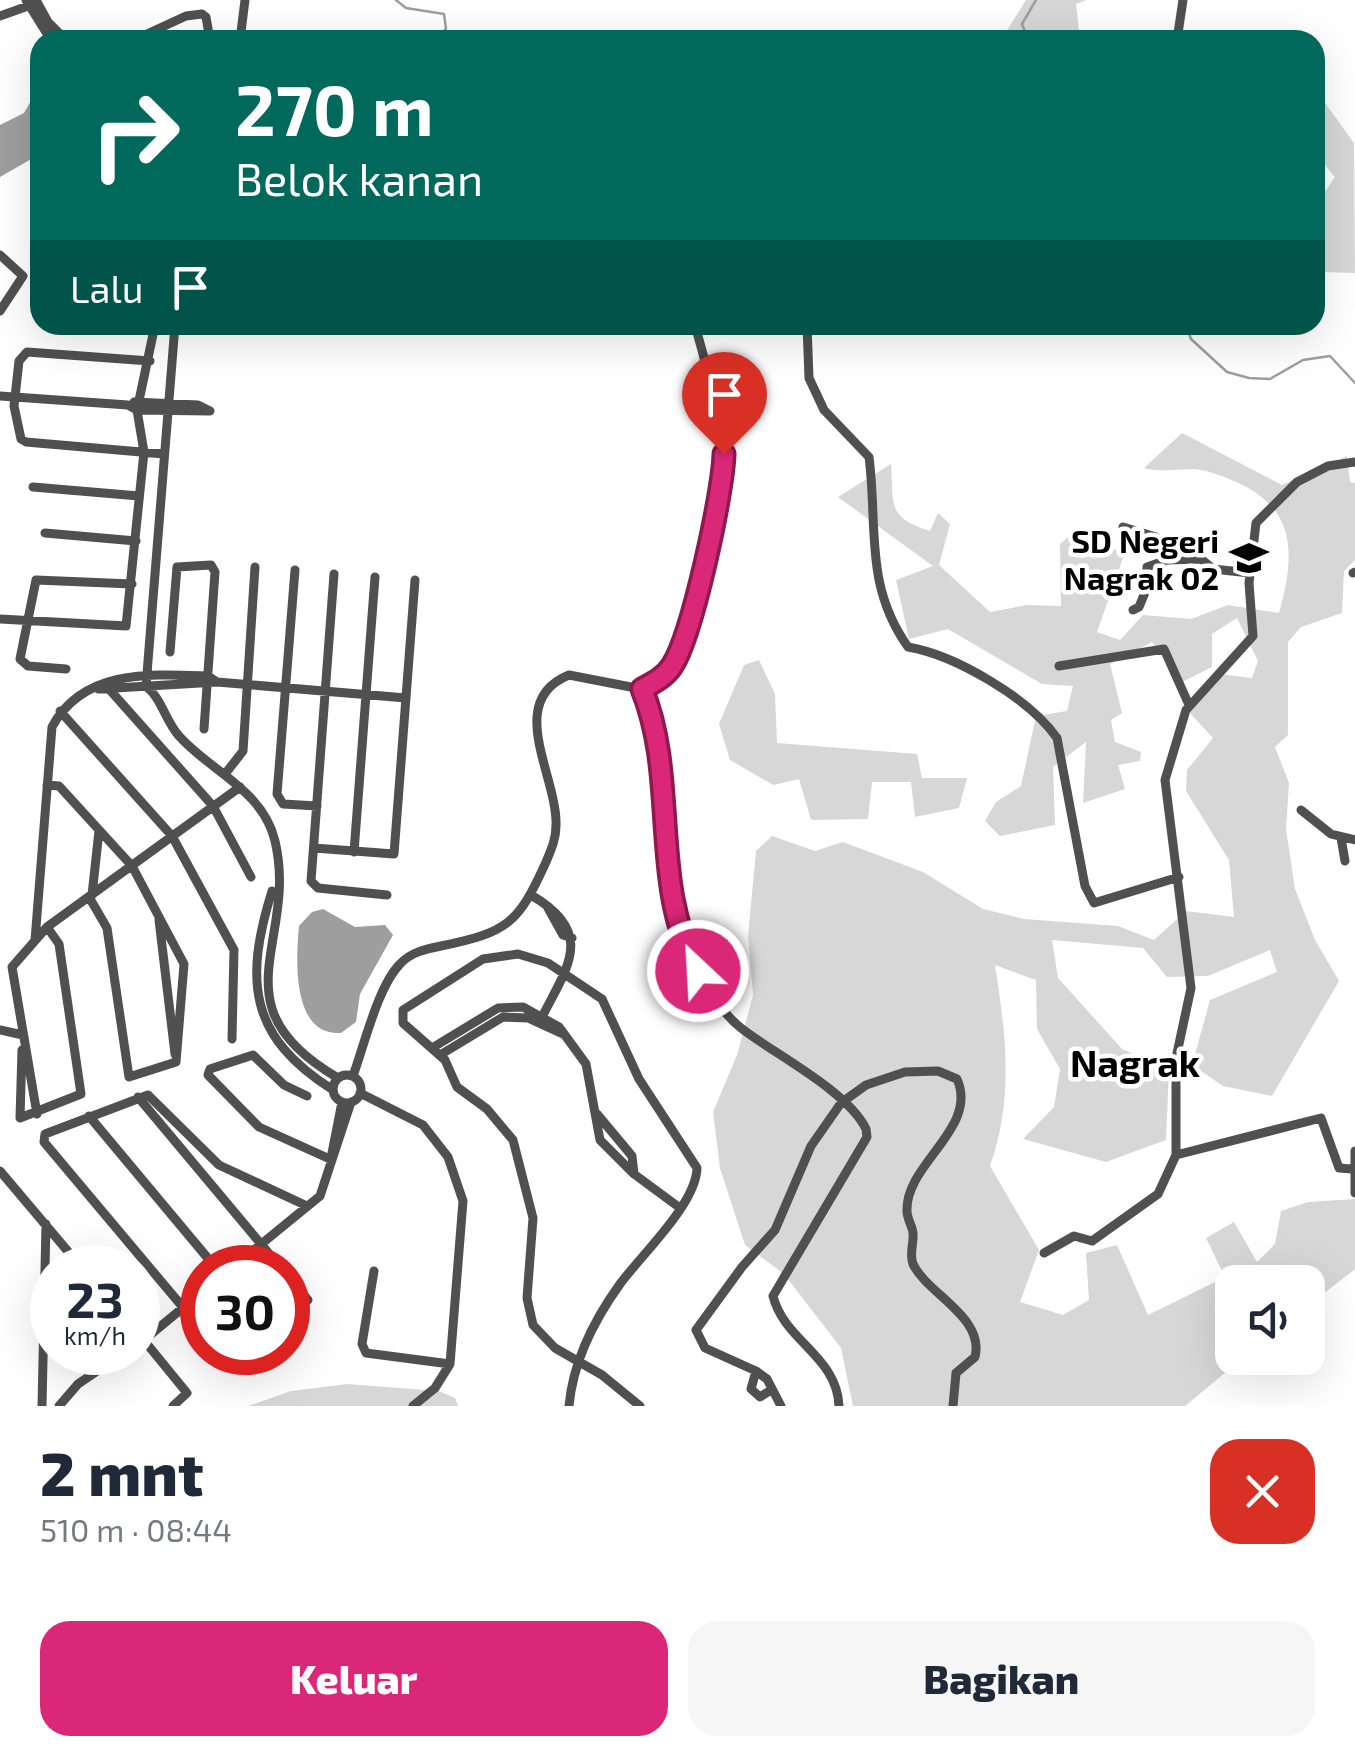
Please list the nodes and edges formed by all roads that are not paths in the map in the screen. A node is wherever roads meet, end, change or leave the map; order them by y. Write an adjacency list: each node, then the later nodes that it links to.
1 (245, 0): 9 (street)
2 (1183, 0): 10 (street)
3 (30, 2): 4 (street); 5 (street); 6 (street)
4 (0, 16)
5 (45, 30)
6 (56, 30)
7 (156, 30): 8 (street)
8 (208, 30)
9 (241, 30)
10 (1179, 30)
11 (0, 256): 12 (street)
12 (0, 310)
13 (154, 335): 17 (street)
14 (173, 335): 21 (street)
15 (698, 335): 50 (street)
16 (807, 335): 73 (street)
17 (150, 361): 19 (street); 20 (street)
18 (0, 396): 19 (street)
19 (15, 397): 20 (street); 22 (street)
20 (134, 405): 21 (street); 22 (street)
21 (167, 407): 23 (street)
22 (144, 452): 23 (street); 26 (street)
23 (164, 454): 44 (street)
24 (1355, 462): 33 (street)
25 (33, 487): 26 (street)
26 (140, 496): 29 (street)
27 (1123, 527): 30 (street)
28 (45, 533): 29 (street)
29 (136, 541): 37 (street)
30 (1167, 560): 33 (street); 38 (street)
31 (255, 567): 46 (street)
32 (295, 570): 49 (street)
33 (1250, 573): 54 (street)
34 (334, 574): 51 (street)
35 (375, 577): 52 (street)
36 (415, 580): 53 (street)
37 (132, 584): 40 (street); 40 (street)
38 (1132, 610)
39 (0, 619): 40 (street)
40 (25, 622): 43 (street)
41 (170, 652): 45 (street)
42 (1059, 666): 54 (street)
43 (66, 669)
44 (145, 674): 45 (street); 47 (street); 48 (street)
45 (210, 681): 46 (street); 47 (street); 56 (street)
46 (247, 685): 49 (street); 57 (street)
47 (146, 686): 48 (street); 57 (street)
48 (104, 687): 55 (street); 60 (street)
49 (286, 688): 51 (street); 61 (street)
50 (642, 689): 75 (street); 94 (street)
51 (326, 692): 52 (street); 61 (street)
52 (366, 695): 53 (street); 68 (street)
53 (406, 698): 68 (street)
54 (1189, 705): 73 (street)
55 (60, 711): 58 (street); 64 (street)
56 (204, 729)
57 (225, 774): 59 (street)
58 (47, 785): 63 (street); 79 (street)
59 (240, 787): 60 (street); 71 (street)
60 (213, 806): 64 (street); 72 (street)
61 (317, 806): 67 (street)
62 (1301, 810): 65 (street)
63 (99, 830): 70 (street); 76 (street)
64 (172, 836): 70 (street); 84 (street)
65 (1341, 838): 66 (street); 69 (street)
66 (1355, 840)
67 (314, 848): 68 (street); 74 (street)
68 (354, 852)
69 (1345, 861)
70 (132, 866): 76 (street); 77 (street)
71 (277, 875): 88 (street); 89 (street)
72 (251, 877)
73 (1179, 877): 98 (street)
74 (387, 895)
75 (531, 895): 80 (street); 87 (street)
76 (90, 896): 78 (street); 86 (street)
77 (158, 916): 86 (street); 86 (street)
78 (47, 927): 79 (street); 95 (street)
79 (34, 940): 83 (street)
80 (564, 972): 81 (street); 85 (street); 104 (street)
81 (540, 1020): 85 (street); 104 (street)
82 (0, 1030): 83 (street)
83 (23, 1032): 95 (street); 95 (street)
84 (232, 1039)
85 (436, 1052): 113 (street)
86 (176, 1062)
87 (353, 1076): 88 (street); 90 (street)
88 (338, 1078): 89 (street)
89 (333, 1090): 93 (street)
90 (360, 1093): 93 (street); 115 (street)
91 (308, 1096): 99 (street)
92 (138, 1097): 96 (street); 103 (street); 106 (street)
93 (346, 1102): 99 (street)
94 (842, 1103): 116 (street); 128 (street); 129 (street)
95 (37, 1114)
96 (89, 1116): 108 (street); 112 (street)
97 (1355, 1151): 100 (street)
98 (1176, 1155): 100 (street); 110 (street)
99 (332, 1160): 103 (street)
100 (1352, 1170): 102 (street)
101 (2, 1172): 105 (street)
102 (1355, 1192)
103 (307, 1206): 106 (street)
104 (680, 1208): 113 (street)
105 (46, 1224): 107 (street); 120 (street)
106 (262, 1243): 109 (street)
107 (63, 1245)
108 (197, 1245)
109 (260, 1245)
110 (1044, 1253)
111 (374, 1271): 115 (street)
112 (180, 1303)
113 (578, 1360): 124 (street); 125 (street)
114 (160, 1363): 122 (street)
115 (450, 1364): 123 (street)
116 (756, 1371): 118 (street); 119 (street)
117 (91, 1375): 121 (street)
118 (770, 1390): 119 (street); 127 (street)
119 (754, 1394): 126 (street)
120 (42, 1406)
121 (59, 1406)
122 (174, 1406)
123 (413, 1406)
124 (570, 1406)
125 (640, 1406)
126 (748, 1406)
127 (781, 1406)
128 (839, 1406)
129 (953, 1406)

